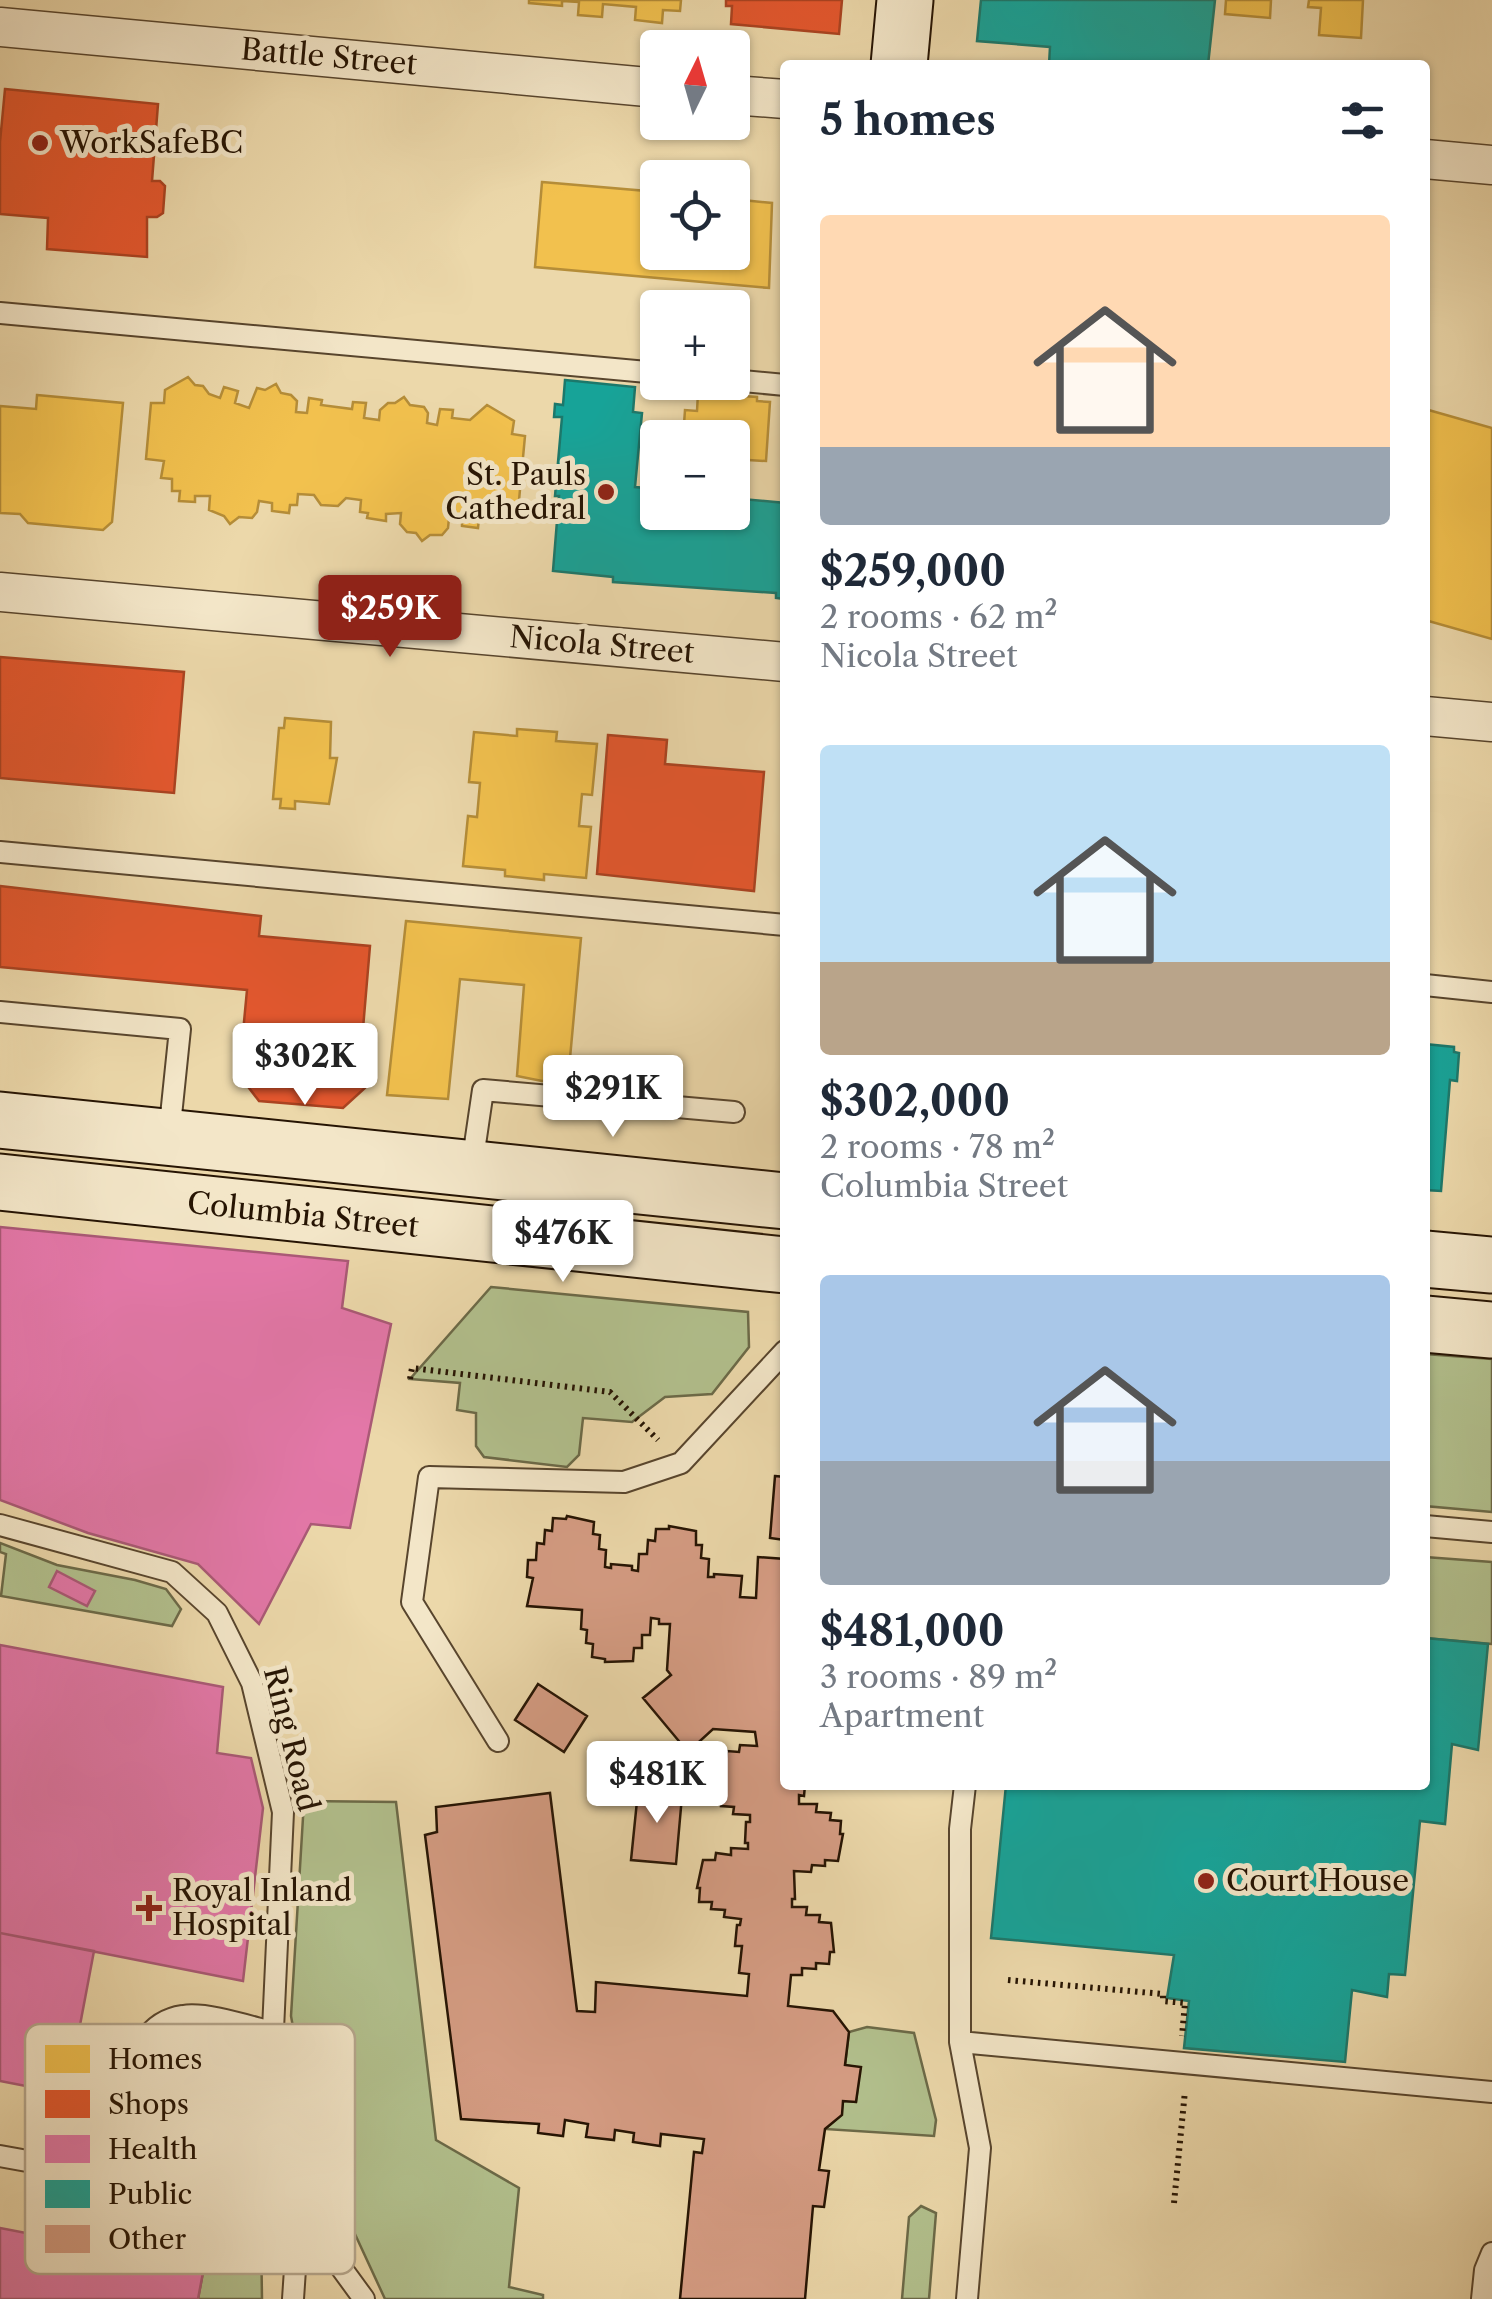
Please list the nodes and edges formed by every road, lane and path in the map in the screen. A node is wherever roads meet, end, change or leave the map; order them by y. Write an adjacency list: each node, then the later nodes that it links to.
1 (905, 0): 3 (main road)
2 (0, 28): 4 (street, Battle Street)
3 (899, 60)
4 (640, 86)
5 (750, 97): 6 (street)
6 (780, 100)
7 (1430, 159): 8 (street)
8 (1492, 165)
9 (0, 313): 10 (lane)
10 (640, 371)
11 (750, 382): 12 (lane)
12 (780, 385)
13 (0, 592): 14 (street, Nicola Street)
14 (780, 662)
15 (1430, 716): 16 (street)
16 (1492, 722)
17 (0, 852): 18 (lane)
18 (780, 925)
19 (1430, 986): 20 (lane)
20 (1492, 992)
21 (0, 1012): 24 (lane)
22 (734, 1112): 25 (lane)
23 (0, 1120): 24 (main road)
24 (169, 1138): 25 (main road)
25 (472, 1167): 27 (main road)
26 (0, 1182): 29 (main road, Columbia Street)
27 (780, 1200)
28 (1430, 1259): 30 (main road)
29 (780, 1264)
30 (1492, 1265)
31 (1430, 1324): 32 (main road)
32 (1492, 1330)
33 (780, 1356): 35 (lane)
34 (410, 1379): 35 (path)
35 (681, 1462): 39 (lane)
36 (0, 1525): 44 (lane, Ring Road)
37 (1430, 1526): 38 (lane)
38 (1492, 1532)
39 (498, 1741)
40 (964, 1790): 45 (lane)
41 (1008, 1980): 46 (path)
42 (164, 2024): 43 (lane)
43 (229, 2024)
44 (276, 2024)
45 (960, 2042): 48 (lane); 57 (lane)
46 (1181, 2050)
47 (1186, 2091): 51 (path)
48 (1492, 2092)
49 (0, 2156): 50 (lane)
50 (25, 2161)
51 (1174, 2203)
52 (1490, 2265): 58 (lane)
53 (295, 2274): 55 (lane, Ring Road)
54 (346, 2274): 56 (lane)
55 (293, 2299)
56 (364, 2299)
57 (967, 2299)
58 (1482, 2299)

